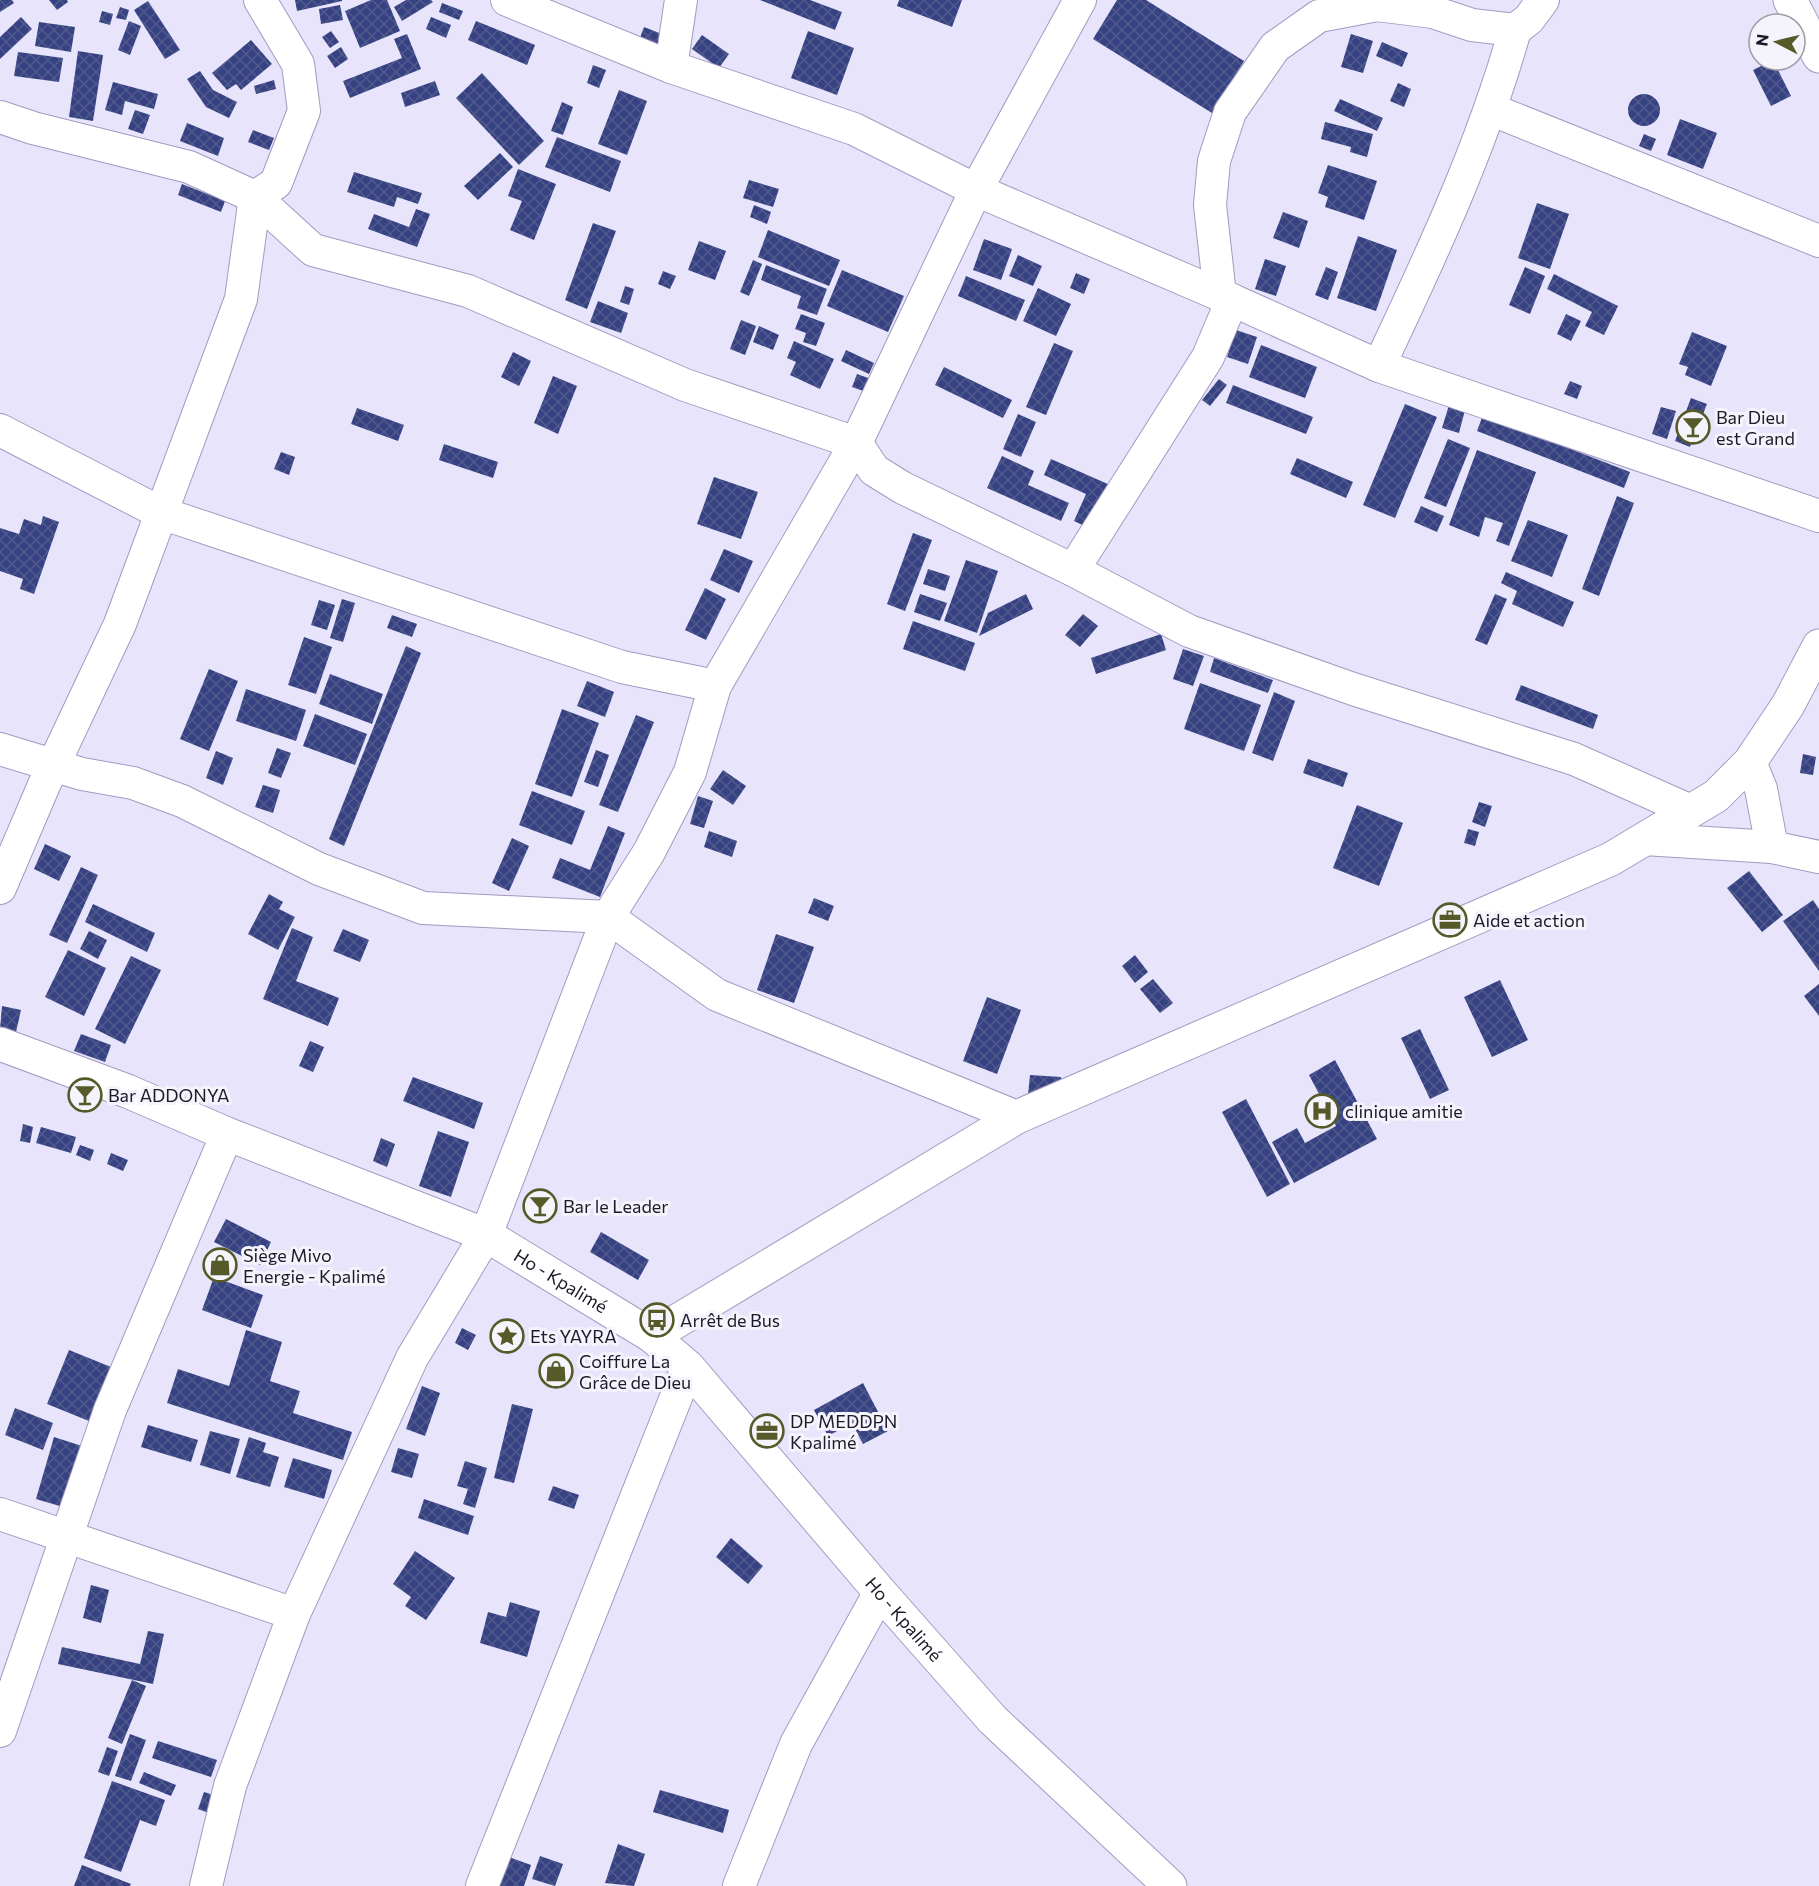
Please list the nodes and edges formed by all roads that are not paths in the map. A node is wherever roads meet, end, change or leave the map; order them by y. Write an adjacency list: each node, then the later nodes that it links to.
1 (260, 0): 13 (street)
2 (507, 0): 9 (street)
3 (681, 0): 9 (street)
4 (1080, 0): 12 (street)
5 (1542, 0): 7 (street)
6 (1790, 0): 8 (main road)
7 (1515, 30): 10 (street); 15 (street)
8 (1819, 56)
9 (671, 67): 12 (street)
10 (1490, 109): 14 (street); 16 (street)
11 (0, 117): 13 (street)
12 (976, 190): 15 (street); 18 (street)
13 (255, 197): 18 (street); 19 (street)
14 (1819, 241)
15 (1226, 298): 16 (street); 21 (street)
16 (1379, 366): 20 (street)
17 (0, 430): 19 (street)
18 (856, 443): 21 (street); 23 (street)
19 (161, 513): 23 (street); 26 (street)
20 (1819, 516)
21 (1074, 570): 27 (street)
22 (1819, 646): 25 (main road)
23 (715, 686): 32 (street)
24 (0, 749): 26 (street)
25 (1750, 762): 27 (main road); 29 (street)
26 (55, 766): 31 (street); 32 (street)
27 (1691, 811): 28 (main road)
28 (1644, 839): 29 (street); 34 (main road)
29 (1772, 847): 30 (street)
30 (1819, 857)
31 (0, 888)
32 (608, 917): 34 (street); 36 (street)
33 (0, 1044): 35 (main road, Ho - Kpalimé)
34 (1017, 1117): 37 (main road)
35 (227, 1134): 36 (main road, Ho - Kpalimé); 40 (street)
36 (486, 1235): 37 (main road, Ho - Kpalimé); 42 (street)
37 (652, 1336): 38 (main road, Ho - Kpalimé)
38 (688, 1367): 41 (main road, Ho - Kpalimé); 45 (street)
39 (0, 1514): 40 (street)
40 (66, 1536): 42 (street); 43 (street)
41 (880, 1592): 46 (street); 47 (main road, Ho - Kpalimé)
42 (294, 1614): 44 (street)
43 (0, 1731)
44 (206, 1886)
45 (482, 1886)
46 (739, 1886)
47 (1170, 1886)

